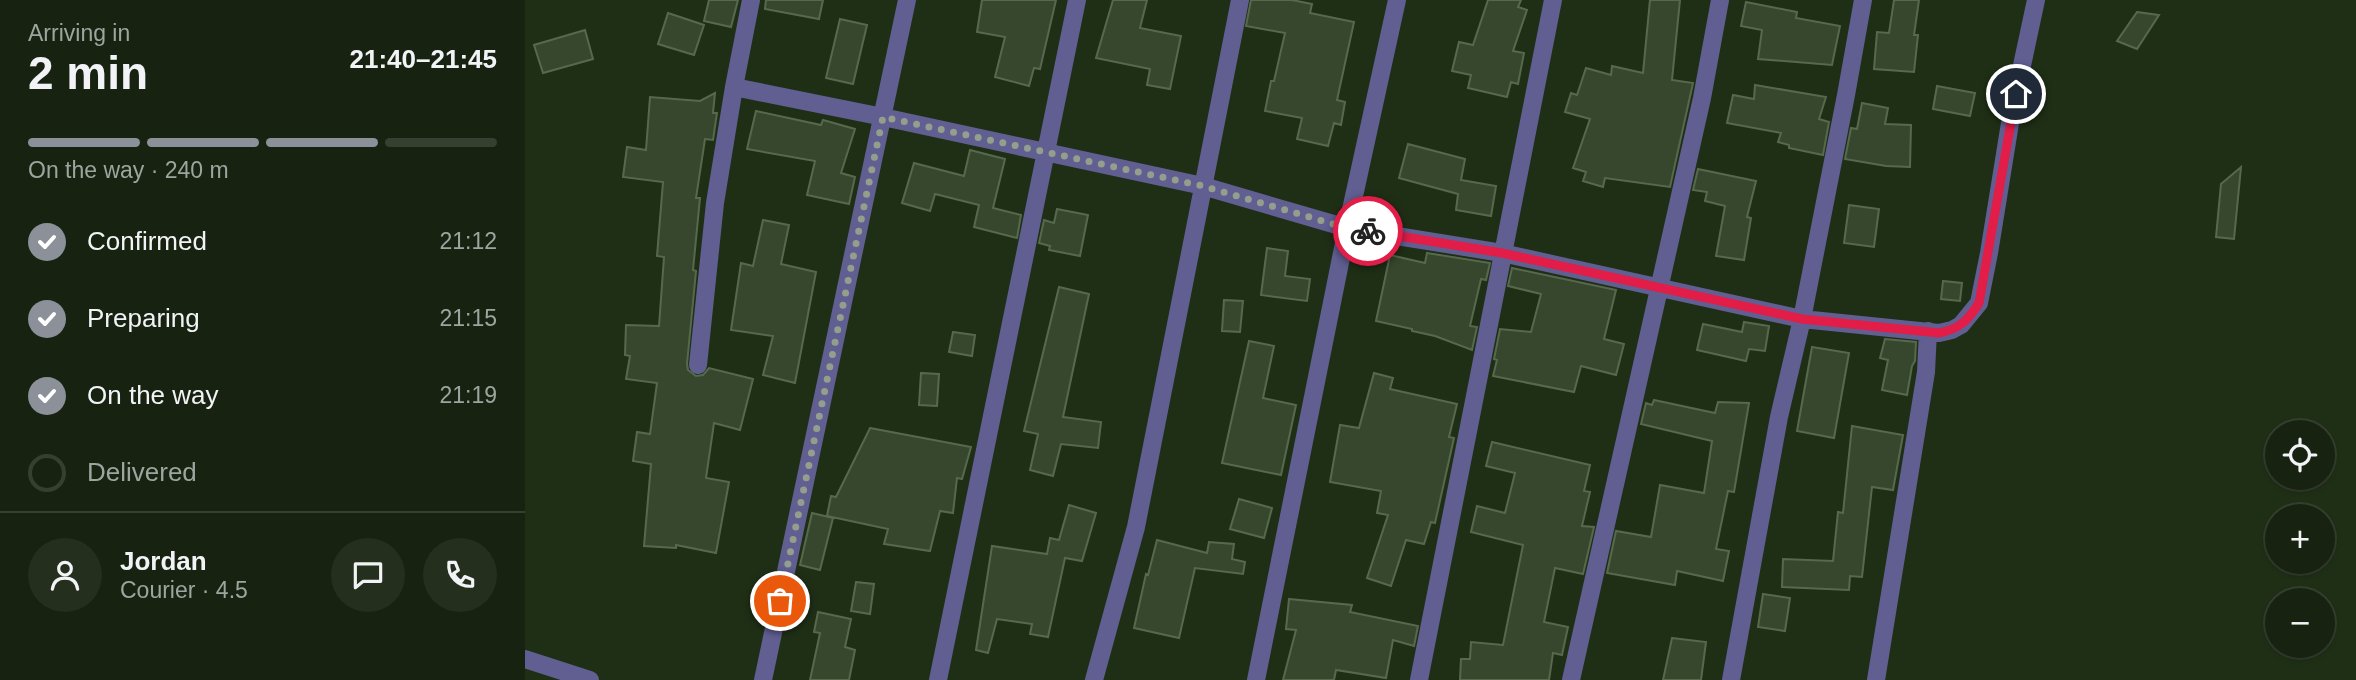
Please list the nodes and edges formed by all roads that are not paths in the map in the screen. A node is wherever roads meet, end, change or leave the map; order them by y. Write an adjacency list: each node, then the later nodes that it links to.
1 (751, 0): 10 (street)
2 (907, 0): 11 (street)
3 (1077, 0): 12 (street)
4 (1240, 0): 13 (street)
5 (1397, 0): 14 (street)
6 (1553, 0): 15 (street)
7 (1720, 0): 16 (street)
8 (1863, 0): 17 (street)
9 (2036, 0): 18 (street)
10 (734, 87): 11 (street); 19 (street)
11 (883, 117): 12 (street); 22 (street)
12 (1046, 152): 13 (street); 23 (street)
13 (1203, 186): 14 (street); 24 (street)
14 (1347, 228): 15 (street); 25 (street)
15 (1502, 253): 16 (street); 26 (street)
16 (1660, 287): 17 (street); 27 (street)
17 (1802, 319): 18 (street); 28 (street)
18 (1928, 331): 29 (street)
19 (698, 365)
20 (525, 659): 21 (street)
21 (590, 680)
22 (763, 680)
23 (938, 680)
24 (1094, 680)
25 (1256, 680)
26 (1419, 680)
27 (1571, 680)
28 (1731, 680)
29 (1876, 680)

